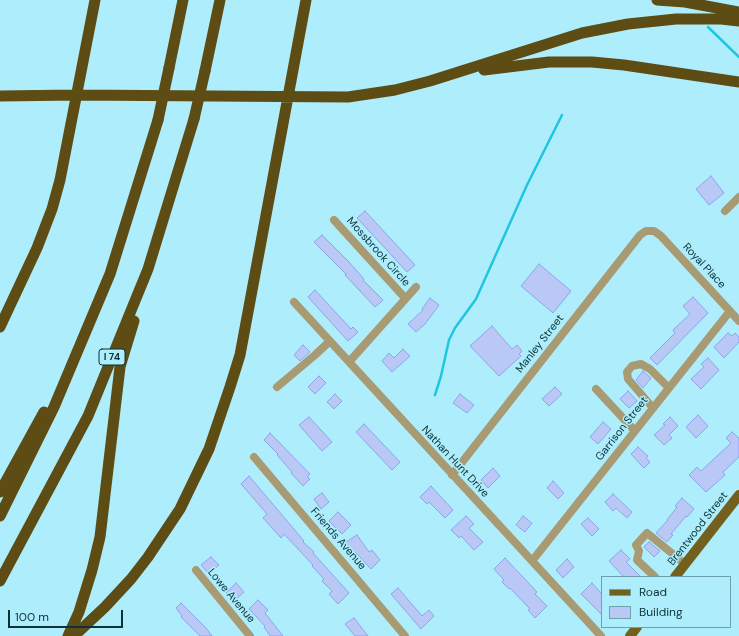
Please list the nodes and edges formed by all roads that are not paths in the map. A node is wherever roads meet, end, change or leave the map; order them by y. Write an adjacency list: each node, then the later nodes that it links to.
1 (95, 0): 10 (highway)
2 (183, 0): 26 (highway, bridge)
3 (220, 0): 17 (highway, I 74, bridge)
4 (306, 0): 12 (highway)
5 (657, 0): 6 (highway)
6 (739, 12)
7 (739, 21): 8 (highway)
8 (442, 78): 9 (highway); 12 (highway)
9 (739, 82)
10 (76, 95): 11 (highway); 12 (highway); 23 (highway)
11 (0, 96)
12 (288, 97): 45 (highway)
13 (739, 197): 14 (street)
14 (725, 211)
15 (334, 220): 19 (street, Mossbrook Circle)
16 (650, 231): 21 (street, Royal Place); 33 (street, Manley Street)
17 (148, 269): 42 (highway, I 74); 44 (highway)
18 (416, 287): 19 (street)
19 (405, 298): 25 (street)
20 (294, 302): 24 (street, Nathan Hunt Drive)
21 (730, 311): 22 (street, Royal Place); 28 (street, Garrison Street)
22 (739, 320)
23 (0, 327)
24 (330, 341): 25 (street, Nathan Hunt Drive); 27 (street)
25 (349, 362): 33 (street, Nathan Hunt Drive)
26 (72, 367): 34 (highway); 36 (highway)
27 (277, 386)
28 (669, 388): 30 (street, Garrison Street); 30 (street)
29 (596, 389): 31 (street)
30 (653, 408): 31 (street, Garrison Street)
31 (635, 431): 37 (street, Garrison Street)
32 (254, 457): 47 (street, Friends Avenue)
33 (452, 475): 37 (street, Nathan Hunt Drive)
34 (0, 492)
35 (739, 495): 38 (main road, Brentwood Street)
36 (0, 516)
37 (532, 562): 48 (street, Nathan Hunt Drive)
38 (685, 564): 40 (street); 41 (main road, Brentwood Street)
39 (196, 570): 46 (street, Lowe Avenue)
40 (654, 576)
41 (676, 576)
42 (0, 581)
43 (636, 628): 49 (main road)
44 (68, 636)
45 (74, 636)
46 (250, 636)
47 (405, 636)
48 (601, 636)
49 (630, 636)

